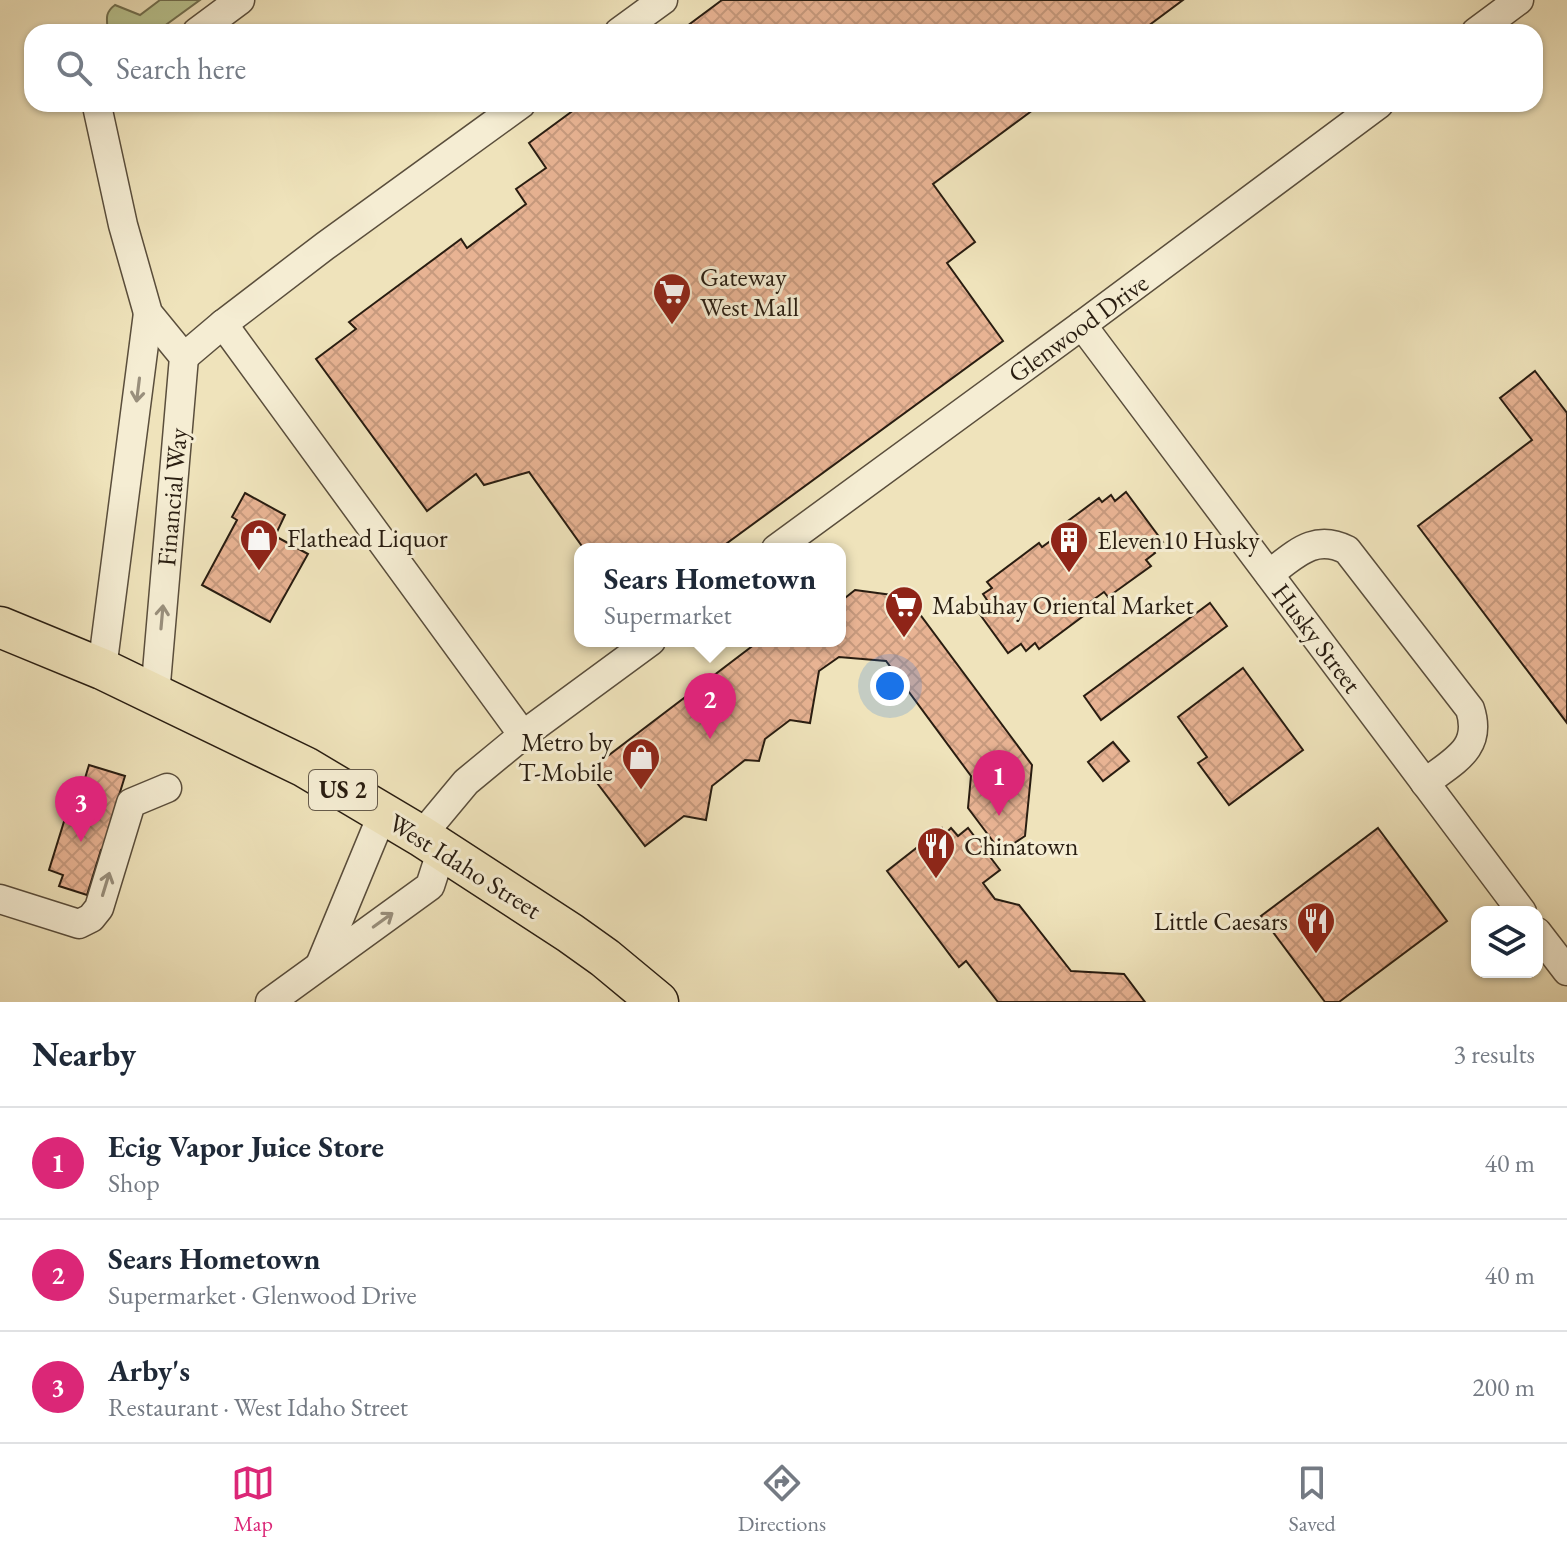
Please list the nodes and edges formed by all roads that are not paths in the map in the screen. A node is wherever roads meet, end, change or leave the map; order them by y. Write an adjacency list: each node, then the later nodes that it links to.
1 (240, 0): 4 (street)
2 (663, 0): 5 (street)
3 (1509, 3): 6 (street)
4 (208, 24)
5 (630, 24)
6 (1485, 24)
7 (98, 112): 10 (street, Financial Way)
8 (510, 112): 11 (street)
9 (1368, 112): 12 (street, Glenwood Drive)
10 (148, 313): 13 (street, Financial Way); 18 (street, Financial Way, one-way to 18)
11 (223, 324): 13 (street); 20 (street)
12 (1082, 325): 14 (street, Glenwood Drive); 15 (street, Husky Street)
13 (184, 357): 19 (street, Financial Way, one-way to 13)
14 (784, 543)
15 (1269, 574): 21 (street, Husky Street); 21 (street)
16 (0, 627): 18 (highway, West Idaho Street / US 2)
17 (643, 647): 20 (street)
18 (102, 669): 19 (highway, West Idaho Street / US 2)
19 (155, 695): 23 (highway, West Idaho Street / US 2)
20 (523, 735): 24 (street)
21 (1425, 783): 26 (street, Husky Street)
22 (167, 788): 25 (street, one-way to 22)
23 (383, 813): 24 (highway, West Idaho Street / US 2); 28 (street)
24 (432, 842): 28 (street, one-way to 24); 31 (highway, West Idaho Street / US 2)
25 (0, 899)
26 (1517, 906)
27 (1543, 940): 29 (street)
28 (319, 966): 30 (street)
29 (1567, 971)
30 (270, 1002)
31 (658, 1002)

